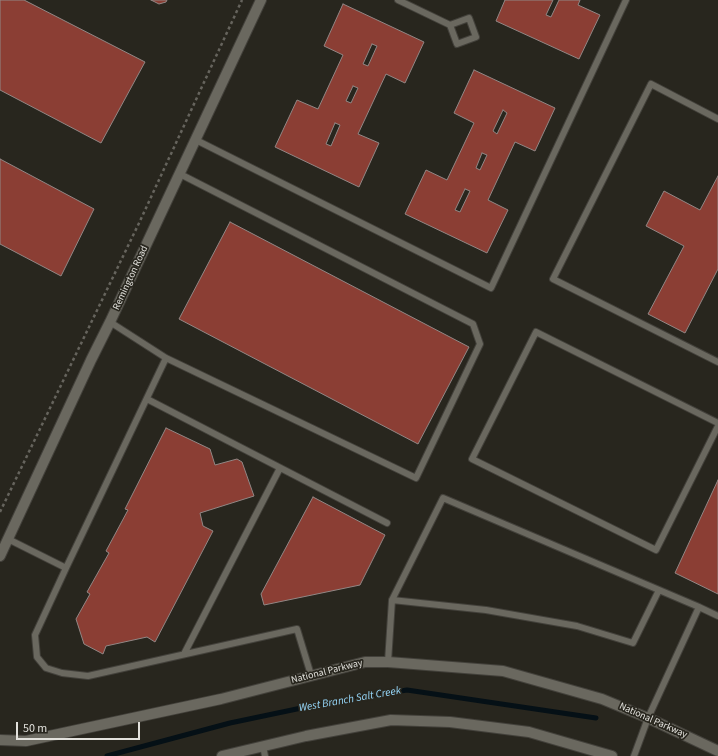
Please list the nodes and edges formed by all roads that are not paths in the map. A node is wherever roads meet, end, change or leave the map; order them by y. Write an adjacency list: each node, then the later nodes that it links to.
1 (261, 0): 6 (street, Remington Road)
2 (398, 0): 4 (lane)
3 (626, 0): 6 (lane)
4 (450, 25): 4 (lane)
5 (718, 119): 10 (lane)
6 (196, 140): 7 (street, Remington Road)
7 (180, 174): 8 (street, Remington Road); 9 (lane)
8 (110, 322): 9 (lane); 15 (street, Remington Road)
9 (166, 358): 11 (lane)
10 (718, 362)
11 (147, 399): 13 (lane); 17 (lane)
12 (718, 424): 12 (lane)
13 (280, 468): 14 (lane); 22 (lane)
14 (387, 523)
15 (8, 539): 16 (street, Remington Road); 17 (lane)
16 (0, 556)
17 (66, 568): 22 (lane)
18 (659, 590): 19 (lane); 19 (lane); 20 (lane)
19 (392, 600): 23 (lane)
20 (699, 607): 21 (lane); 25 (lane)
21 (718, 616)
22 (184, 654): 24 (lane)
23 (388, 662): 24 (street, National Parkway); 25 (street, National Parkway)
24 (311, 676): 26 (street, National Parkway)
25 (648, 718): 28 (street, National Parkway); 31 (lane)
26 (0, 740)
27 (264, 751): 29 (street); 30 (street)
28 (718, 751)
29 (222, 756)
30 (612, 756)
31 (634, 756)

